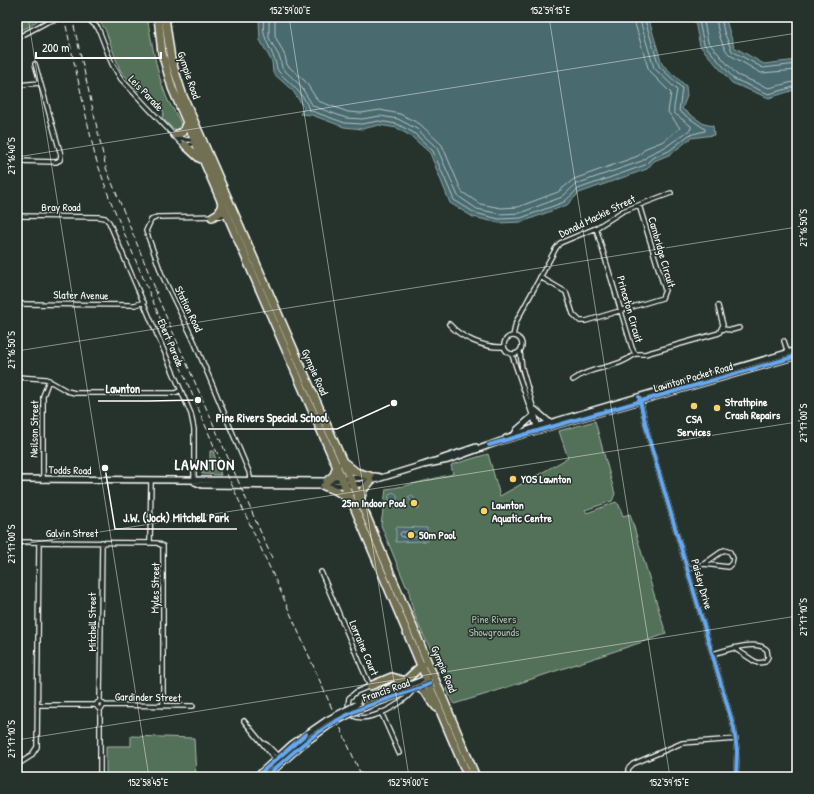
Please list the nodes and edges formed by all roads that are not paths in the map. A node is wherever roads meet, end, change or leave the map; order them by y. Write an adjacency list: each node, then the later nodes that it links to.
1 (63, 17): 5 (street)
2 (86, 17): 10 (street, Leis Parade)
3 (158, 17): 9 (highway, Gympie Road)
4 (165, 17): 11 (highway, Gympie Road)
5 (17, 38)
6 (35, 64): 7 (street)
7 (40, 83): 8 (street); 14 (street)
8 (17, 85)
9 (187, 122): 10 (highway); 11 (highway, Gympie Road)
10 (176, 136): 11 (street); 12 (street, Leis Parade)
11 (199, 140): 12 (street); 13 (highway, Gympie Road); 18 (highway, Gympie Road)
12 (185, 145): 13 (highway)
13 (204, 160): 16 (highway, Gympie Road)
14 (17, 161)
15 (672, 193): 17 (street, Donald Mackie Street)
16 (222, 202): 18 (highway, Gympie Road); 20 (highway)
17 (639, 205): 22 (street, Donald Mackie Street); 27 (street, Cambridge Circuit)
18 (232, 214): 20 (street, Station Road); 51 (highway, Gympie Road)
19 (17, 216): 21 (street, Bray Road)
20 (212, 217): 58 (street, Station Road)
21 (105, 218): 24 (street, Ebert Parade)
22 (596, 228): 23 (street, Donald Mackie Street); 27 (street, Princeton Circuit)
23 (540, 277): 27 (street, Cambridge Circuit); 31 (street, Donald Mackie Street)
24 (144, 302): 25 (street, Slater Avenue); 43 (street, Ebert Parade)
25 (17, 304)
26 (718, 306): 30 (street)
27 (621, 311): 37 (street, Princeton Circuit)
28 (449, 324): 33 (street)
29 (739, 328): 30 (street)
30 (722, 329): 37 (street, Princeton Circuit)
31 (513, 336): 33 (street); 35 (street)
32 (784, 341): 38 (street)
33 (504, 347): 36 (street)
34 (797, 350): 38 (main road, Lawnton Pocket Road)
35 (520, 352): 36 (street); 45 (street)
36 (512, 354): 46 (street)
37 (635, 354): 42 (street)
38 (788, 356): 39 (main road, Lawnton Pocket Road); 44 (main road, Lawnton Pocket Road)
39 (797, 356)
40 (17, 377): 41 (street)
41 (49, 380): 43 (street); 54 (street, Neilson Street)
42 (573, 380)
43 (181, 390): 56 (street, Ebert Parade)
44 (640, 399): 47 (main road, Lawnton Pocket Road); 48 (main road, Lawnton Pocket Road); 67 (street, Paisley Drive)
45 (535, 410): 47 (main road); 48 (street)
46 (532, 417): 48 (street); 49 (main road)
47 (550, 423): 48 (main road, Lawnton Pocket Road)
48 (538, 429): 49 (main road, Lawnton Pocket Road); 50 (main road, Lawnton Pocket Road)
49 (516, 434): 50 (main road, Lawnton Pocket Road)
50 (502, 441): 53 (main road, Lawnton Pocket Road)
51 (340, 463): 53 (highway); 57 (highway, Gympie Road); 59 (highway)
52 (17, 479): 54 (main road, Todds Road)
53 (370, 479): 57 (main road, Lawnton Pocket Road); 61 (highway)
54 (43, 480): 55 (main road, Todds Road)
55 (151, 481): 56 (main road, Todds Road); 65 (street)
56 (194, 481): 58 (main road, Todds Road)
57 (348, 482): 59 (main road, Todds Road); 60 (highway, Gympie Road); 61 (highway, Gympie Road)
58 (251, 483): 59 (main road, Todds Road)
59 (326, 484): 60 (highway)
60 (352, 501): 71 (highway, Gympie Road)
61 (360, 501): 72 (highway, Gympie Road)
62 (17, 542): 63 (street, Galvin Street)
63 (39, 542): 64 (street, Galvin Street); 78 (street)
64 (102, 542): 65 (street, Galvin Street); 76 (street, Mitchell Street)
65 (150, 543): 81 (street, Myles Street)
66 (704, 564): 66 (street); 67 (street)
67 (688, 569): 70 (street, Paisley Drive)
68 (321, 572): 74 (street, Lorraine Court)
69 (734, 648): 69 (street); 70 (street)
70 (713, 654): 89 (street, Paisley Drive)
71 (422, 665): 72 (highway, Gympie Road); 73 (highway)
72 (432, 679): 75 (main road, Francis Road); 77 (main road, Francis Road); 86 (highway, Gympie Road); 98 (highway, Gympie Road)
73 (405, 681): 74 (highway); 77 (highway)
74 (370, 686): 85 (street, Lorraine Court)
75 (416, 689): 83 (main road, Francis Road); 85 (street, Lorraine Court); 86 (highway)
76 (100, 701): 79 (street); 80 (street)
77 (365, 701): 83 (main road, Francis Road)
78 (37, 705): 79 (street); 93 (street)
79 (96, 705): 84 (street)
80 (104, 705): 81 (street, Gardinder Street); 84 (street)
81 (163, 706): 82 (street, Gardinder Street)
82 (192, 706)
83 (357, 707): 88 (main road, Francis Road, bridge)
84 (100, 709): 94 (street)
85 (381, 712): 90 (street)
86 (442, 714): 97 (highway, Gympie Road)
87 (244, 721): 91 (street)
88 (328, 722): 91 (main road, Francis Road); 92 (main road, Francis Road)
89 (736, 739): 99 (street); 100 (street, Paisley Drive)
90 (399, 753)
91 (277, 758): 92 (street); 95 (main road, Francis Road)
92 (282, 763): 96 (main road, Francis Road)
93 (17, 765)
94 (100, 777)
95 (256, 777)
96 (266, 777)
97 (468, 777)
98 (476, 777)
99 (629, 777)
100 (736, 777)

